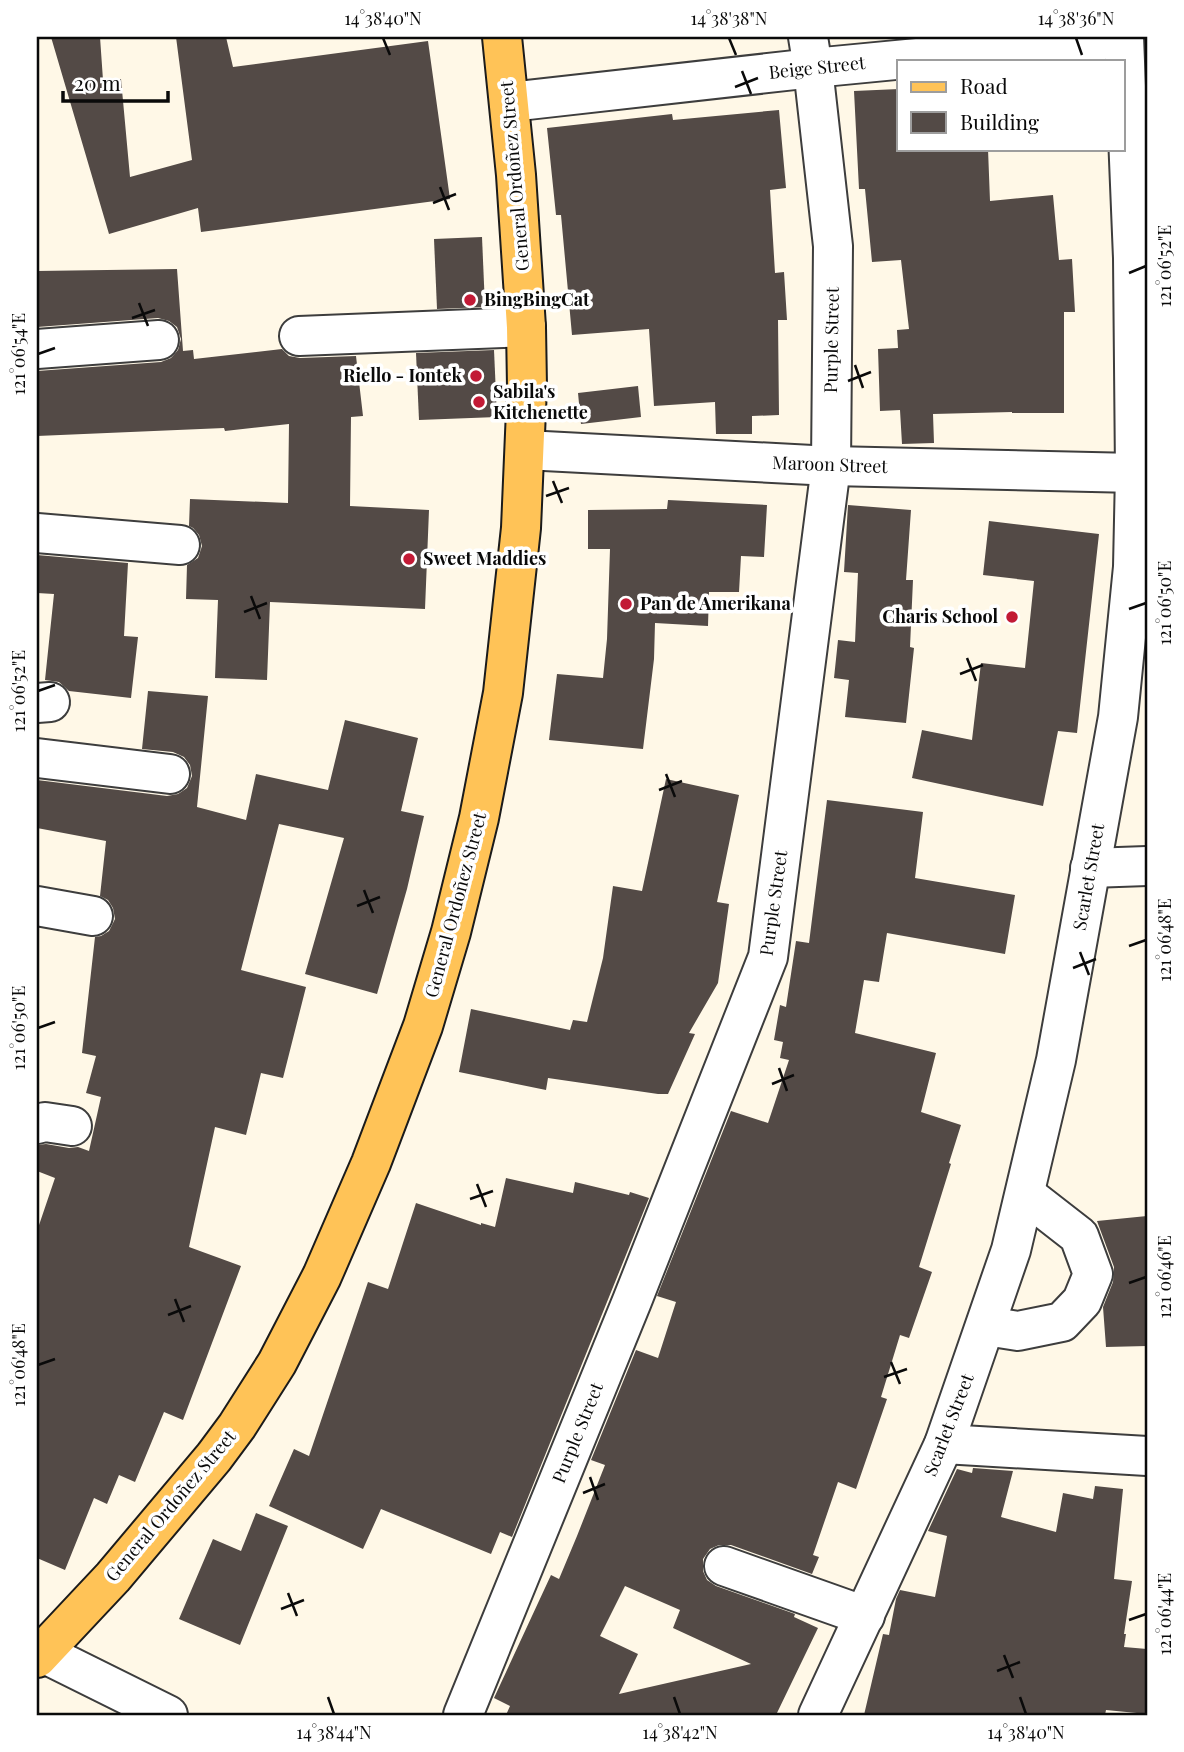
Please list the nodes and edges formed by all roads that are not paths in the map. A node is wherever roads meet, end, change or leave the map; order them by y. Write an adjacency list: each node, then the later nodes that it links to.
1 (502, 37): 4 (main road, General Ordoñez Street)
2 (1124, 37): 3 (street, Beige Street); 5 (street, Scarlet Street)
3 (811, 52): 4 (street, Beige Street); 11 (street, Purple Street)
4 (510, 102): 6 (main road, General Ordoñez Street)
5 (1140, 258): 12 (street, Scarlet Street)
6 (526, 327): 7 (street); 10 (main road, General Ordoñez Street)
7 (299, 336)
8 (159, 340): 9 (street)
9 (37, 349)
10 (525, 450): 11 (street, Maroon Street); 28 (main road, General Ordoñez Street)
11 (831, 466): 12 (street, Maroon Street); 30 (street, Purple Street)
12 (1135, 473): 15 (street, Scarlet Street)
13 (37, 533): 14 (street)
14 (180, 545)
15 (1140, 566): 19 (street, Scarlet Street)
16 (37, 758): 17 (street)
17 (170, 774)
18 (1147, 866): 19 (street)
19 (1090, 868): 22 (street, Scarlet Street)
20 (37, 906): 21 (street)
21 (93, 916)
22 (1025, 1194): 23 (street, Scarlet Street); 23 (street)
23 (986, 1326): 24 (street, Scarlet Street)
24 (944, 1444): 25 (street); 27 (street, Scarlet Street)
25 (1147, 1456)
26 (724, 1566): 27 (street)
27 (865, 1616): 31 (street, Scarlet Street)
28 (39, 1654): 29 (street)
29 (168, 1715)
30 (463, 1715)
31 (818, 1715)

